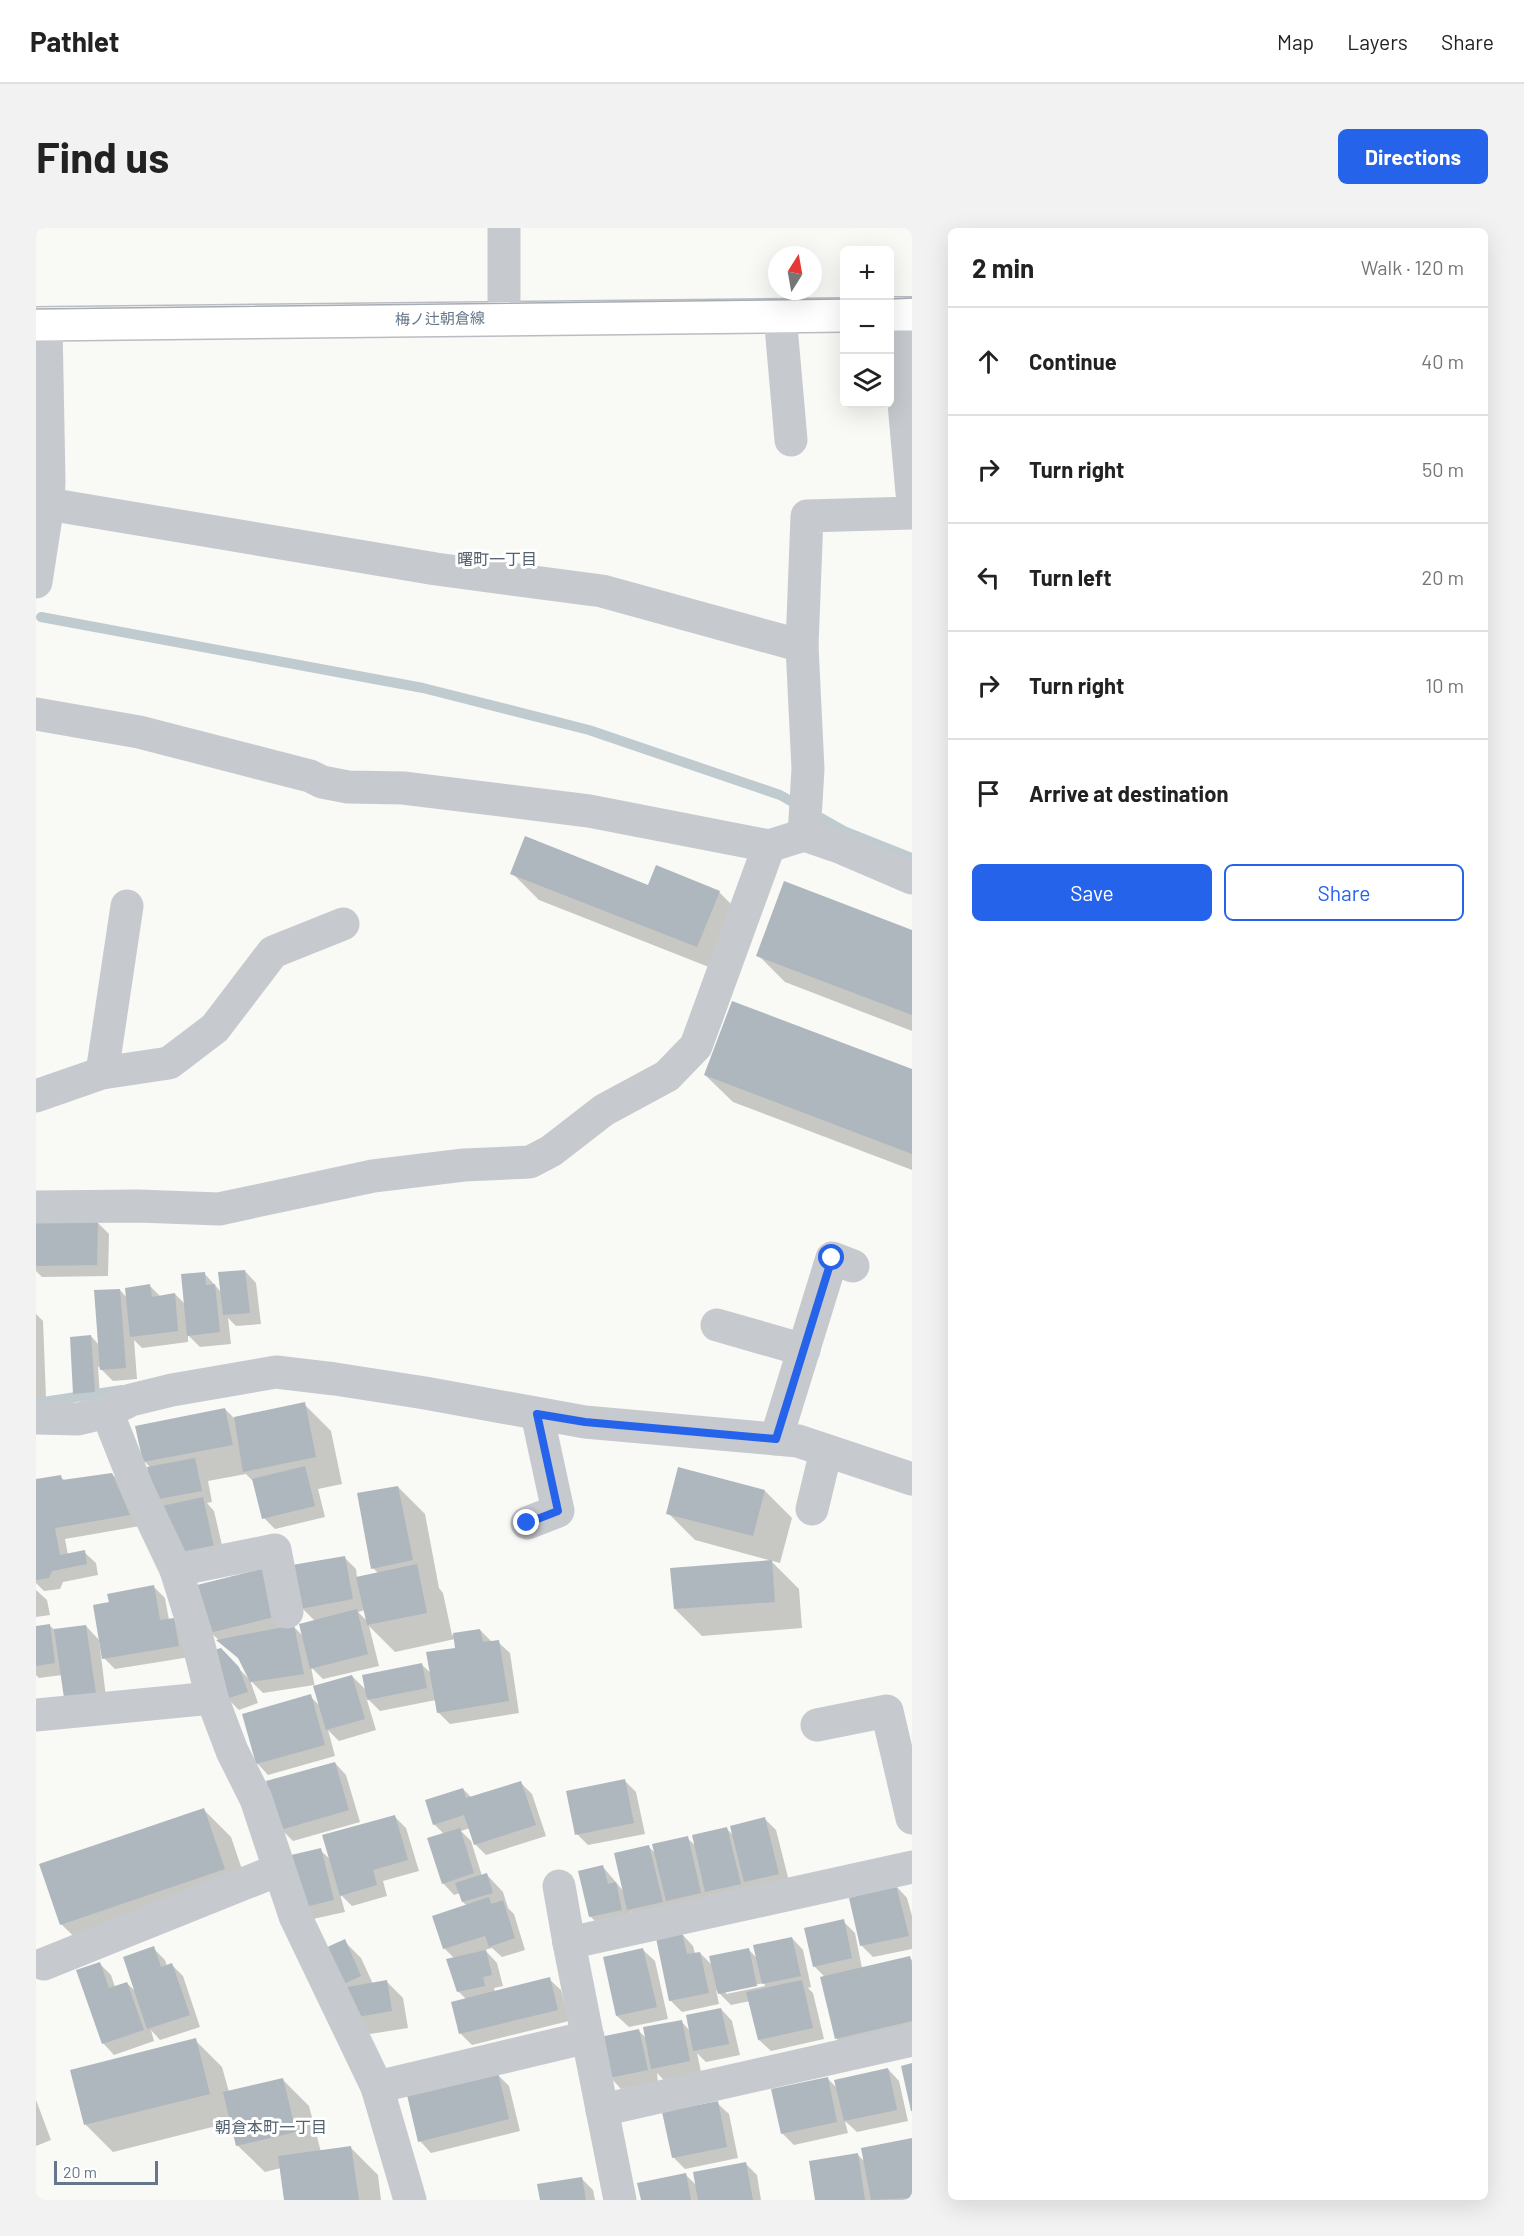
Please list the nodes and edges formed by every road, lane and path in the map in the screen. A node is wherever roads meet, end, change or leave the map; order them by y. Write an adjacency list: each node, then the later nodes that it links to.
1 (504, 228): 5 (street)
2 (899, 314): 8 (street)
3 (780, 315): 4 (main road, 梅ノ辻朝倉線); 5 (main road, 梅ノ辻朝倉線); 7 (street)
4 (840, 315)
5 (504, 318): 6 (main road, 梅ノ辻朝倉線)
6 (41, 324): 9 (street)
7 (790, 440)
8 (912, 493)
9 (48, 504): 11 (street); 12 (street)
10 (912, 513): 12 (street)
11 (36, 582)
12 (802, 646): 14 (street)
13 (36, 714): 15 (street)
14 (804, 835): 15 (street); 16 (street)
15 (769, 846): 21 (street)
16 (912, 878)
17 (127, 906): 19 (street)
18 (343, 924): 19 (street)
19 (102, 1073): 20 (street)
20 (36, 1096)
21 (36, 1207)
22 (853, 1266): 24 (street)
23 (717, 1325): 24 (street)
24 (804, 1350): 28 (street)
25 (107, 1412): 26 (street); 27 (street); 33 (street)
26 (537, 1414): 28 (street); 32 (street)
27 (36, 1418)
28 (776, 1439): 29 (street)
29 (826, 1451): 30 (street); 31 (street)
30 (912, 1479)
31 (812, 1509)
32 (527, 1523)
33 (176, 1570): 34 (street); 35 (street)
34 (287, 1612)
35 (212, 1698): 36 (street); 40 (street)
36 (36, 1715)
37 (817, 1725): 38 (street)
38 (912, 1818)
39 (912, 1867): 42 (street)
40 (278, 1870): 43 (street); 46 (street)
41 (559, 1886): 42 (street)
42 (569, 1943): 44 (street)
43 (44, 1964)
44 (588, 2037): 46 (street); 47 (street)
45 (912, 2040): 47 (street)
46 (377, 2087): 48 (street)
47 (602, 2110): 49 (street)
48 (410, 2200)
49 (621, 2200)

